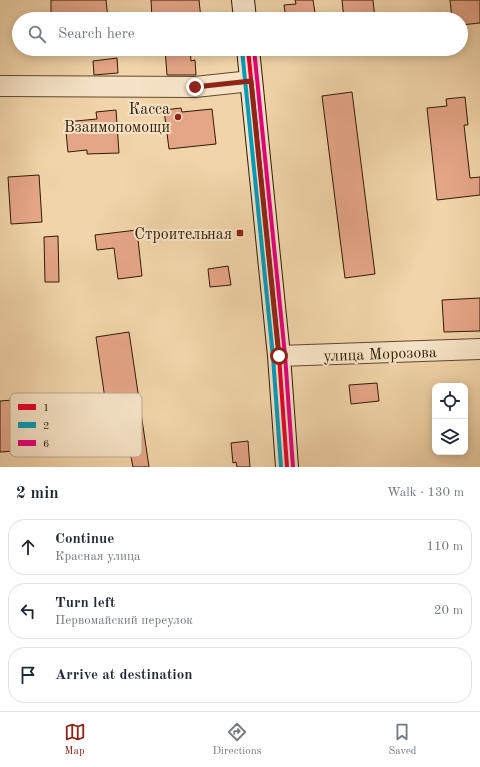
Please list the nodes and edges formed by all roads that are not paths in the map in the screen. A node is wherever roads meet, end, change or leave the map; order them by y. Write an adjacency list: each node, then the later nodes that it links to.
1 (243, 0): 2 (main road)
2 (244, 12)
3 (249, 56): 4 (main road)
4 (251, 81): 5 (street); 7 (main road)
5 (0, 86)
6 (480, 349): 7 (street, улица Морозова)
7 (279, 356): 8 (main road)
8 (287, 467)

